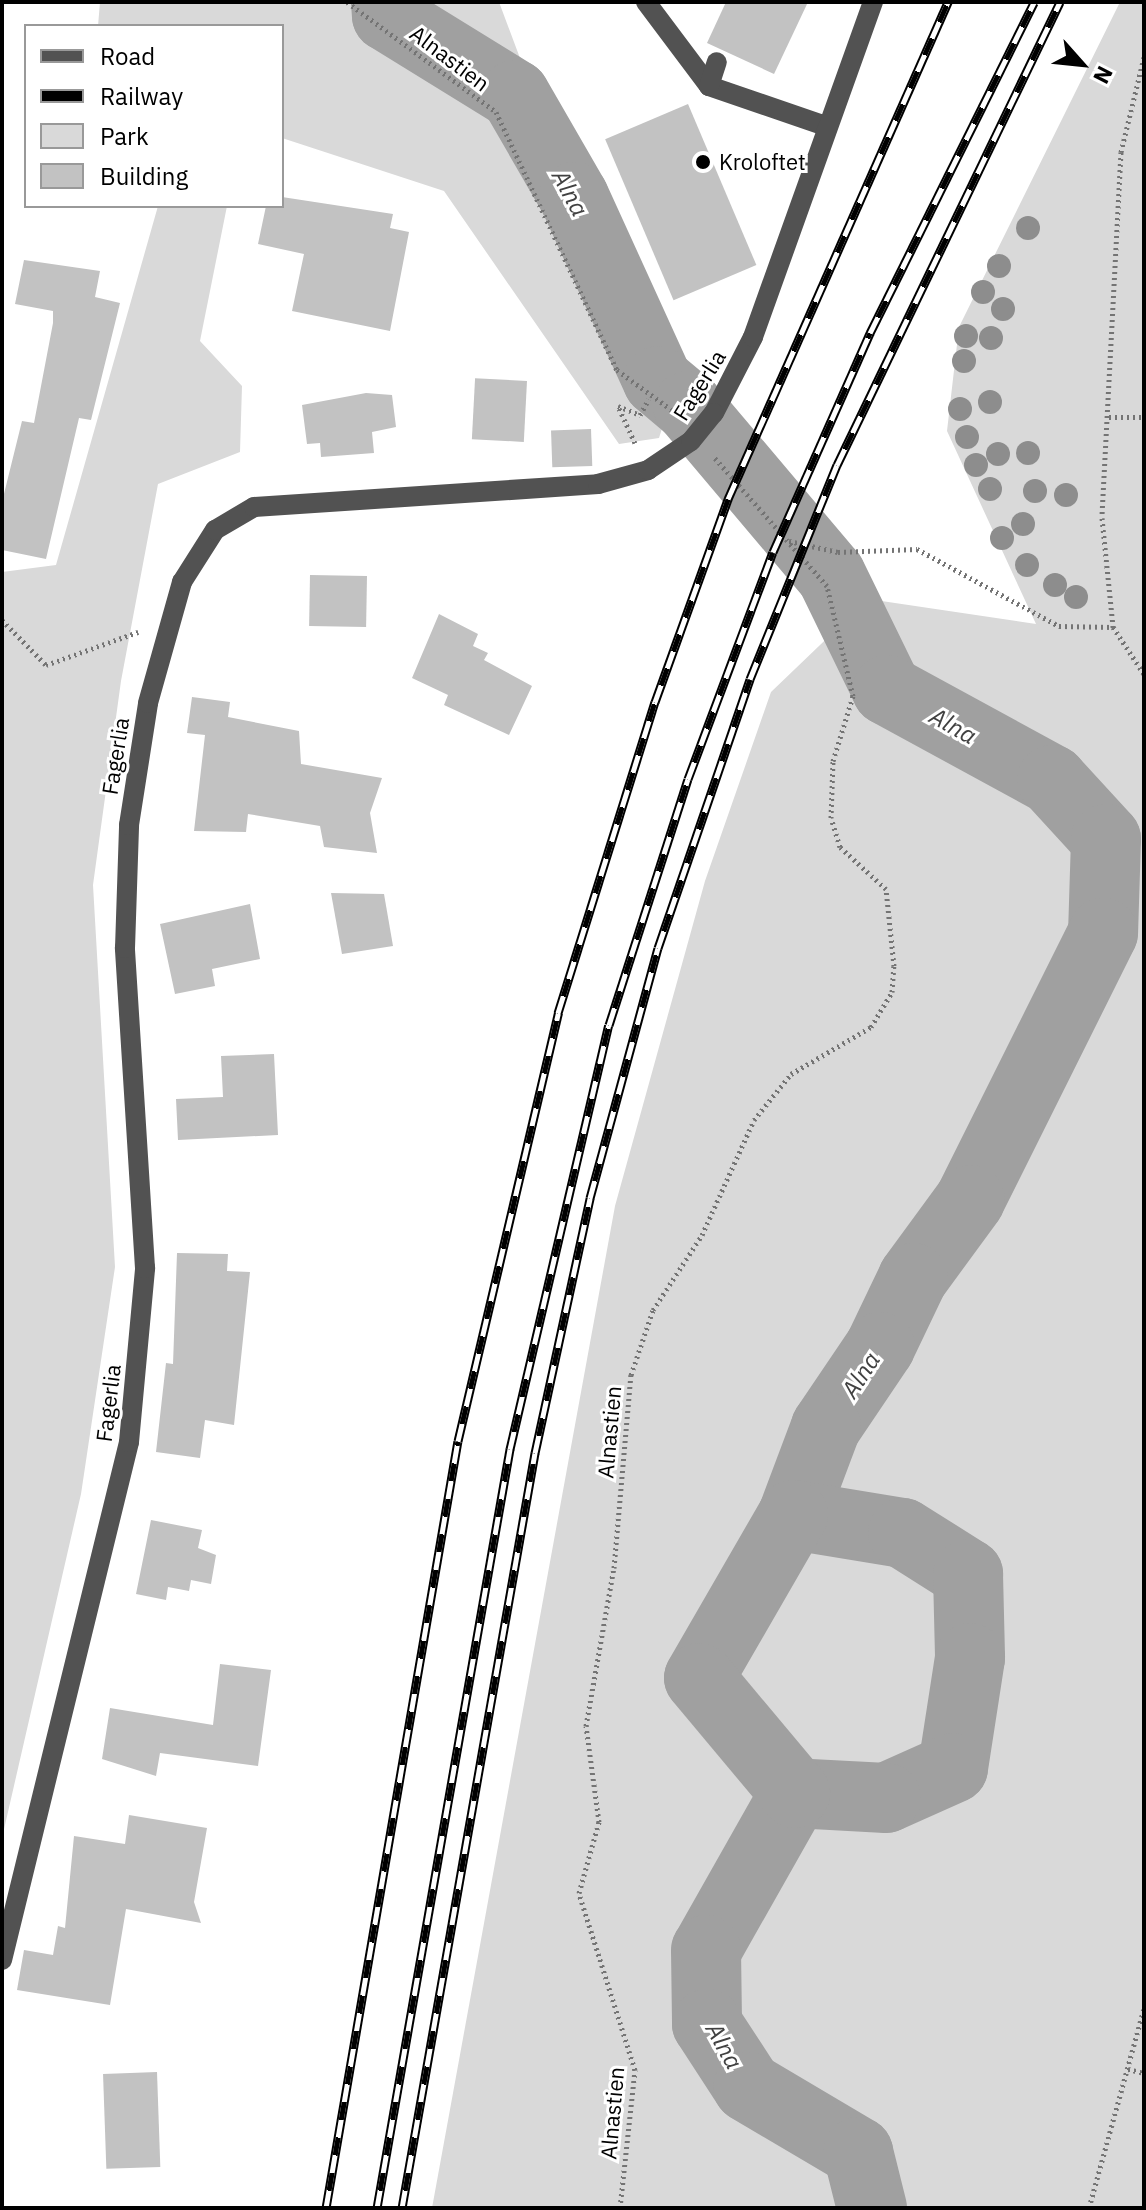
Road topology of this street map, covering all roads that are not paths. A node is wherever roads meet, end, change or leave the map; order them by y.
1 (646, 2) edge
2 (873, 2) edge
3 (717, 62) dead end
4 (709, 86) junction
5 (826, 126) junction
6 (2, 1960) edge

1 - 4 lane
2 - 5 lane, Fagerlia
3 - 4 lane
4 - 5 lane
5 - 6 lane, Fagerlia, bridge

